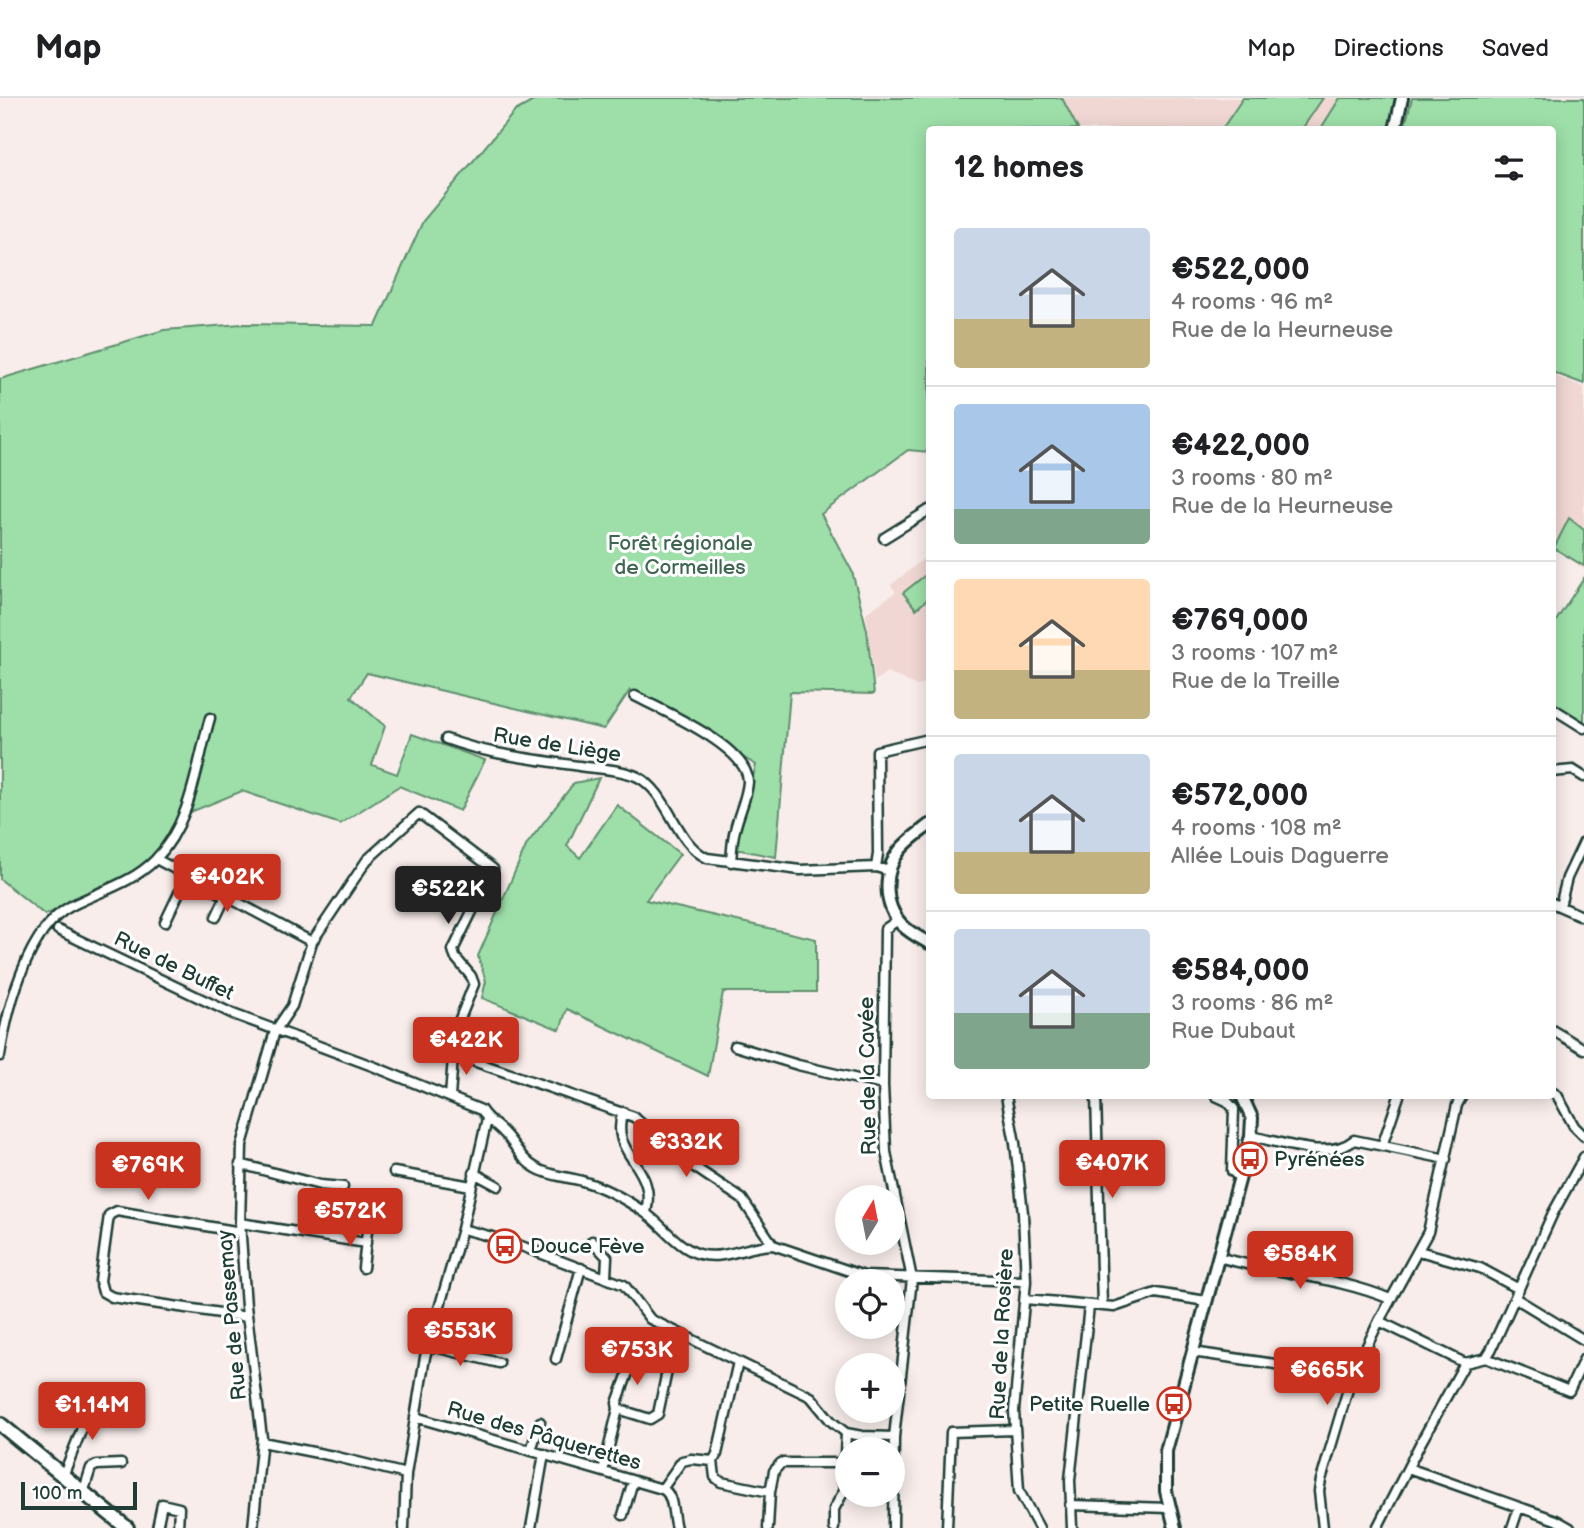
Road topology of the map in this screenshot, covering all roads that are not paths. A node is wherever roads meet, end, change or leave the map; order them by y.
1 (1402, 98) edge
2 (1396, 126) edge
3 (926, 512) edge
4 (884, 538) dead end
5 (635, 696) dead end
6 (1556, 710) edge
7 (210, 718) dead end
8 (1584, 728) edge
9 (446, 739) dead end
10 (926, 739) edge
11 (1556, 772) edge
12 (1584, 778) edge
13 (926, 828) edge
14 (1584, 842) edge
15 (156, 859) junction
16 (732, 862) junction
17 (876, 867) junction
18 (888, 871) junction
19 (187, 876) junction
20 (226, 896) junction
21 (1556, 904) edge
22 (216, 917) dead end
23 (1584, 917) edge
24 (898, 920) junction
25 (164, 922) dead end
26 (58, 930) dead end
27 (926, 941) edge
28 (312, 942) junction
29 (275, 1031) junction
30 (1556, 1032) edge
31 (735, 1046) dead end
32 (1584, 1049) edge
33 (453, 1055) junction
34 (0, 1056) edge
35 (883, 1086) junction
36 (1556, 1094) edge
37 (450, 1097) junction
38 (1007, 1099) edge
39 (1096, 1099) edge
40 (1223, 1099) edge
41 (1243, 1099) edge
42 (1398, 1099) edge
43 (1460, 1099) edge
44 (623, 1112) junction
45 (487, 1119) junction
46 (1251, 1136) junction
47 (1584, 1136) edge
48 (1382, 1146) junction
49 (1584, 1157) edge
50 (1446, 1159) junction
51 (240, 1164) junction
52 (394, 1171) dead end
53 (474, 1173) junction
54 (1240, 1178) junction
55 (498, 1185) dead end
56 (471, 1186) junction
57 (342, 1187) dead end
58 (646, 1213) junction
59 (241, 1228) junction
60 (462, 1229) junction
61 (367, 1231) dead end
62 (592, 1241) dead end
63 (366, 1243) junction
64 (773, 1245) junction
65 (1419, 1251) junction
66 (1218, 1257) junction
67 (363, 1268) dead end
68 (581, 1268) junction
69 (606, 1277) junction
70 (912, 1279) junction
71 (1026, 1281) junction
72 (1517, 1293) junction
73 (1025, 1298) junction
74 (1390, 1299) junction
75 (1206, 1301) junction
76 (1102, 1305) junction
77 (1089, 1306) junction
78 (247, 1317) junction
79 (1379, 1321) junction
80 (1584, 1340) edge
81 (427, 1345) junction
82 (1192, 1352) junction
83 (1486, 1358) junction
84 (556, 1359) dead end
85 (1584, 1359) edge
86 (738, 1362) junction
87 (499, 1363) dead end
88 (1465, 1363) junction
89 (1351, 1379) junction
90 (89, 1397) dead end
91 (618, 1409) junction
92 (415, 1417) junction
93 (540, 1422) dead end
94 (0, 1424) edge
95 (1015, 1430) junction
96 (846, 1433) junction
97 (846, 1437) edge
98 (894, 1437) joint
99 (262, 1442) junction
100 (531, 1450) junction
101 (544, 1454) junction
102 (713, 1461) junction
103 (835, 1463) edge
104 (121, 1464) dead end
105 (1408, 1468) junction
106 (603, 1471) junction
107 (407, 1474) junction
108 (62, 1476) junction
109 (633, 1481) junction
110 (663, 1489) junction
111 (770, 1492) junction
112 (83, 1493) junction
113 (1070, 1505) junction
114 (835, 1507) edge
115 (892, 1507) edge
116 (1520, 1507) junction
117 (1169, 1508) junction
118 (623, 1515) dead end
119 (127, 1528) edge
120 (157, 1528) edge
121 (178, 1528) edge
122 (253, 1528) edge
123 (405, 1528) edge
124 (531, 1528) edge
125 (676, 1528) edge
126 (768, 1528) edge
127 (834, 1528) edge
128 (892, 1528) edge
129 (947, 1528) edge
130 (1040, 1528) edge
131 (1072, 1528) edge
132 (1175, 1528) edge
133 (1324, 1528) edge
134 (1377, 1528) edge
135 (1512, 1528) edge
136 (1570, 1528) edge

1 - 2 street
3 - 4 street
5 - 16 street
6 - 8 street
7 - 15 street
9 - 16 street, Rue de Liège
10 - 17 street
11 - 12 street
13 - 18 street
14 - 21 street
15 - 19 street
15 - 34 street
16 - 17 street, Rue de Liège
17 - 18 street
18 - 24 street
19 - 20 street
19 - 25 street
20 - 22 street
20 - 28 street
21 - 23 street
24 - 27 street
24 - 35 street, Rue de la Cavée
26 - 29 street, Rue de Buffet
28 - 29 street, Rue de Passemay
28 - 33 street, Rue de Passemay
29 - 37 street, Rue de Buffet
29 - 51 street, Rue de Passemay
30 - 32 street
31 - 35 street
33 - 37 street
33 - 44 street
35 - 70 street, Rue de la Cavée
36 - 47 street
37 - 45 street, Rue de Buffet
38 - 71 street, Rue de la Rosière
39 - 76 street
40 - 54 street
41 - 46 street
42 - 48 street
43 - 50 street
44 - 58 street
44 - 64 street
45 - 53 street
45 - 58 street, Rue de Buffet
46 - 48 street
46 - 54 street
48 - 50 street
49 - 72 street
50 - 65 street
51 - 57 street
51 - 59 street, Rue de Passemay
52 - 56 street
53 - 55 street
53 - 56 street
54 - 66 street
56 - 60 street
58 - 64 street, Rue de Buffet
59 - 63 street
59 - 78 street, Rue de Passemay
59 - 78 street
60 - 68 street
60 - 81 street
61 - 63 street
62 - 69 street
63 - 67 street
64 - 70 street
65 - 72 street
65 - 74 street
66 - 74 street
66 - 75 street
68 - 69 street
68 - 84 street
69 - 86 street
70 - 71 street
70 - 98 street, Rue de la Cavée
71 - 73 street, Rue de la Rosière
72 - 80 street
72 - 83 street
73 - 77 street
73 - 95 street, Rue de la Rosière
74 - 79 street
75 - 76 street
75 - 82 street
76 - 77 street
77 - 113 street
78 - 99 street, Rue de Passemay
79 - 88 street
79 - 89 street
81 - 87 street
81 - 92 street
82 - 89 street
82 - 117 street
83 - 85 street
83 - 88 street
86 - 96 street
86 - 102 street
88 - 105 street
89 - 133 street
90 - 108 street
91 - 91 street
91 - 106 street
92 - 100 street, Rue des Pâquerettes
92 - 107 street
93 - 100 street
94 - 108 main road
95 - 129 street
95 - 130 street, Rue de la Rosière
96 - 97 street
96 - 98 street
99 - 107 street
99 - 122 street, Rue de Passemay
100 - 101 street, Rue des Pâquerettes
101 - 106 street, Rue des Pâquerettes
101 - 124 street
102 - 110 street
102 - 111 street
103 - 111 street
104 - 112 street
105 - 116 street
105 - 134 street
106 - 109 street, Rue des Pâquerettes
107 - 123 street
108 - 112 main road
109 - 110 street, Rue des Pâquerettes
109 - 118 street
110 - 125 street
111 - 126 street
112 - 119 main road
113 - 117 street
113 - 131 street
114 - 127 street
115 - 128 street, Rue de la Cavée
116 - 135 street
116 - 136 street
117 - 132 street
120 - 121 street

